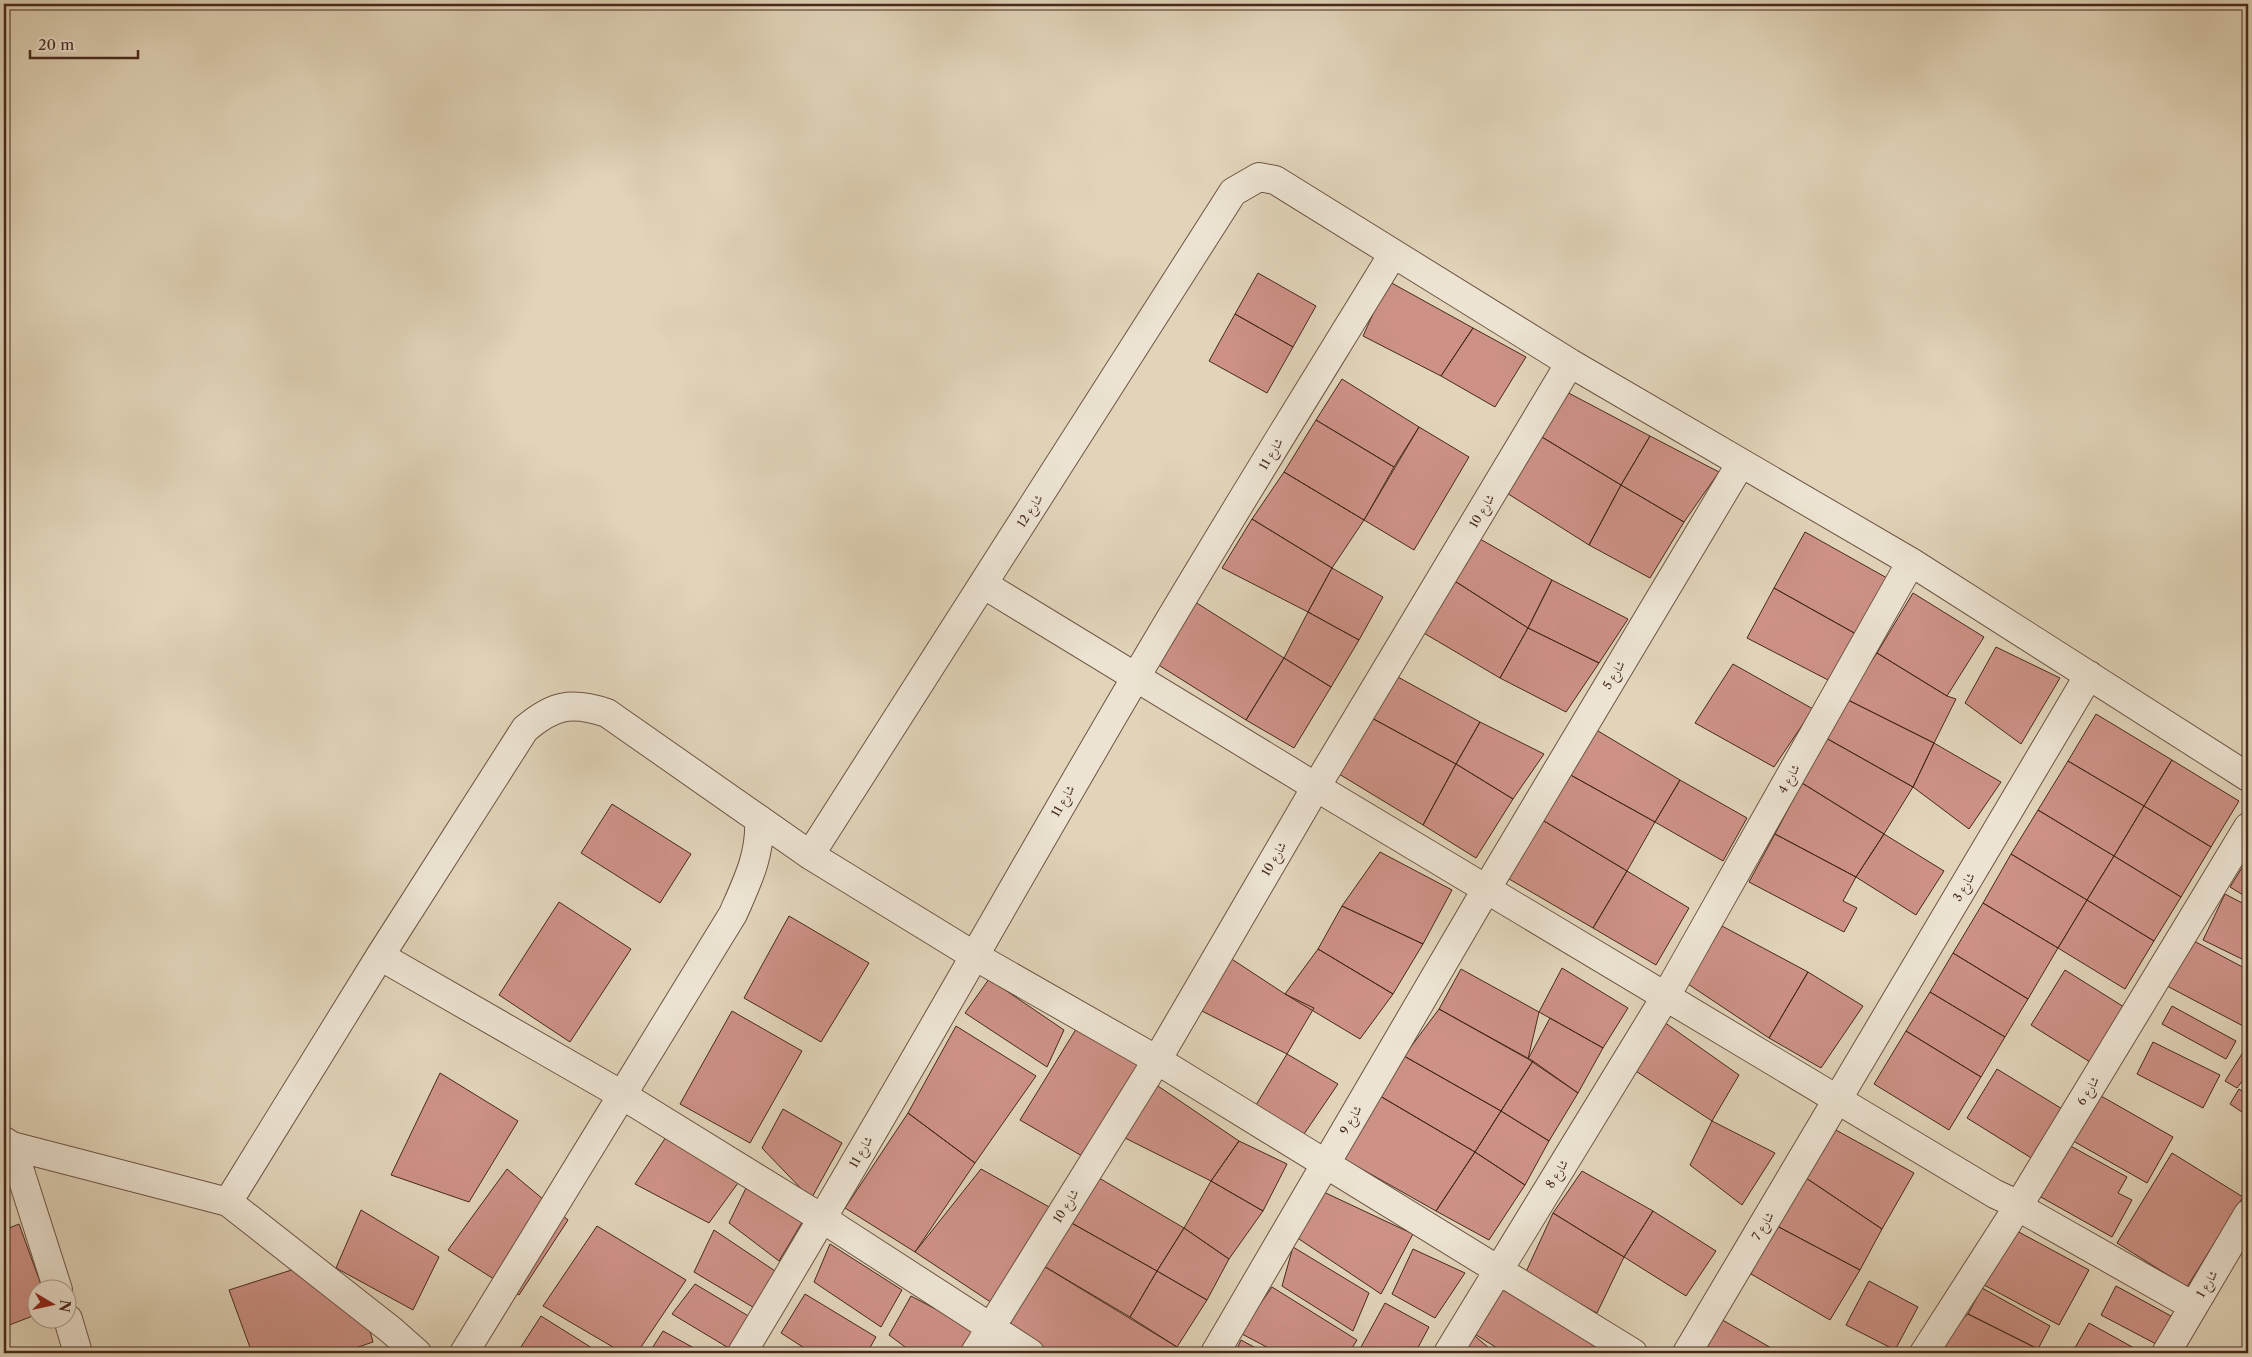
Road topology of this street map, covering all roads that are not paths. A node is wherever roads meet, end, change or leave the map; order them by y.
1 (1393, 254) junction
2 (1570, 363) junction
3 (1741, 463) junction
4 (1911, 562) junction
5 (983, 584) junction
6 (2089, 675) junction
7 (1135, 677) junction
8 (2248, 776) edge
9 (1316, 787) junction
10 (760, 819) junction
11 (2248, 826) edge
12 (810, 855) junction
13 (1487, 888) junction
14 (973, 955) junction
15 (380, 956) junction
16 (1666, 996) junction
17 (1157, 1060) junction
18 (622, 1094) junction
19 (1839, 1099) junction
20 (8, 1143) edge
21 (1326, 1164) junction
22 (228, 1202) junction
23 (2019, 1205) junction
24 (2248, 1214) edge
25 (823, 1219) junction
26 (1498, 1270) junction
27 (55, 1280) edge
28 (2193, 1306) junction
29 (990, 1328) junction
30 (71, 1330) edge
31 (78, 1353) edge
32 (417, 1353) edge
33 (464, 1353) edge
34 (742, 1353) edge
35 (975, 1353) edge
36 (1030, 1353) edge
37 (1215, 1353) edge
38 (1448, 1353) edge
39 (1634, 1353) edge
40 (1686, 1353) edge
41 (1924, 1353) edge
42 (2166, 1353) edge

1 - 2 street
1 - 5 street, شارع 12
1 - 7 street, شارع 11
2 - 3 street
2 - 9 street, شارع 10
3 - 4 street
3 - 13 street, شارع 5
4 - 6 street
4 - 16 street, شارع 4
5 - 7 street
5 - 12 street, شارع 12
6 - 8 street
6 - 19 street, شارع 3
7 - 9 street
7 - 14 street, شارع 11
9 - 13 street
9 - 17 street, شارع 10
10 - 12 street
10 - 15 street
10 - 18 street
11 - 23 street, شارع 6
12 - 14 street
13 - 16 street
13 - 21 street, شارع 9
14 - 17 street
14 - 25 street, شارع 11
15 - 18 street
15 - 22 street
16 - 19 street
16 - 26 street, شارع 8
17 - 21 street
17 - 29 street, شارع 10
18 - 25 street
18 - 33 street
19 - 23 street
19 - 40 street, شارع 7
20 - 22 street
20 - 27 street
21 - 26 street
21 - 37 street, شارع 9
22 - 32 street
23 - 28 street
23 - 41 street, شارع 6
24 - 28 street, شارع 1
25 - 29 street
25 - 34 street, شارع 11
26 - 38 street, شارع 8
26 - 39 street
28 - 42 street, شارع 1
29 - 35 street, شارع 10
29 - 36 street
30 - 31 street

